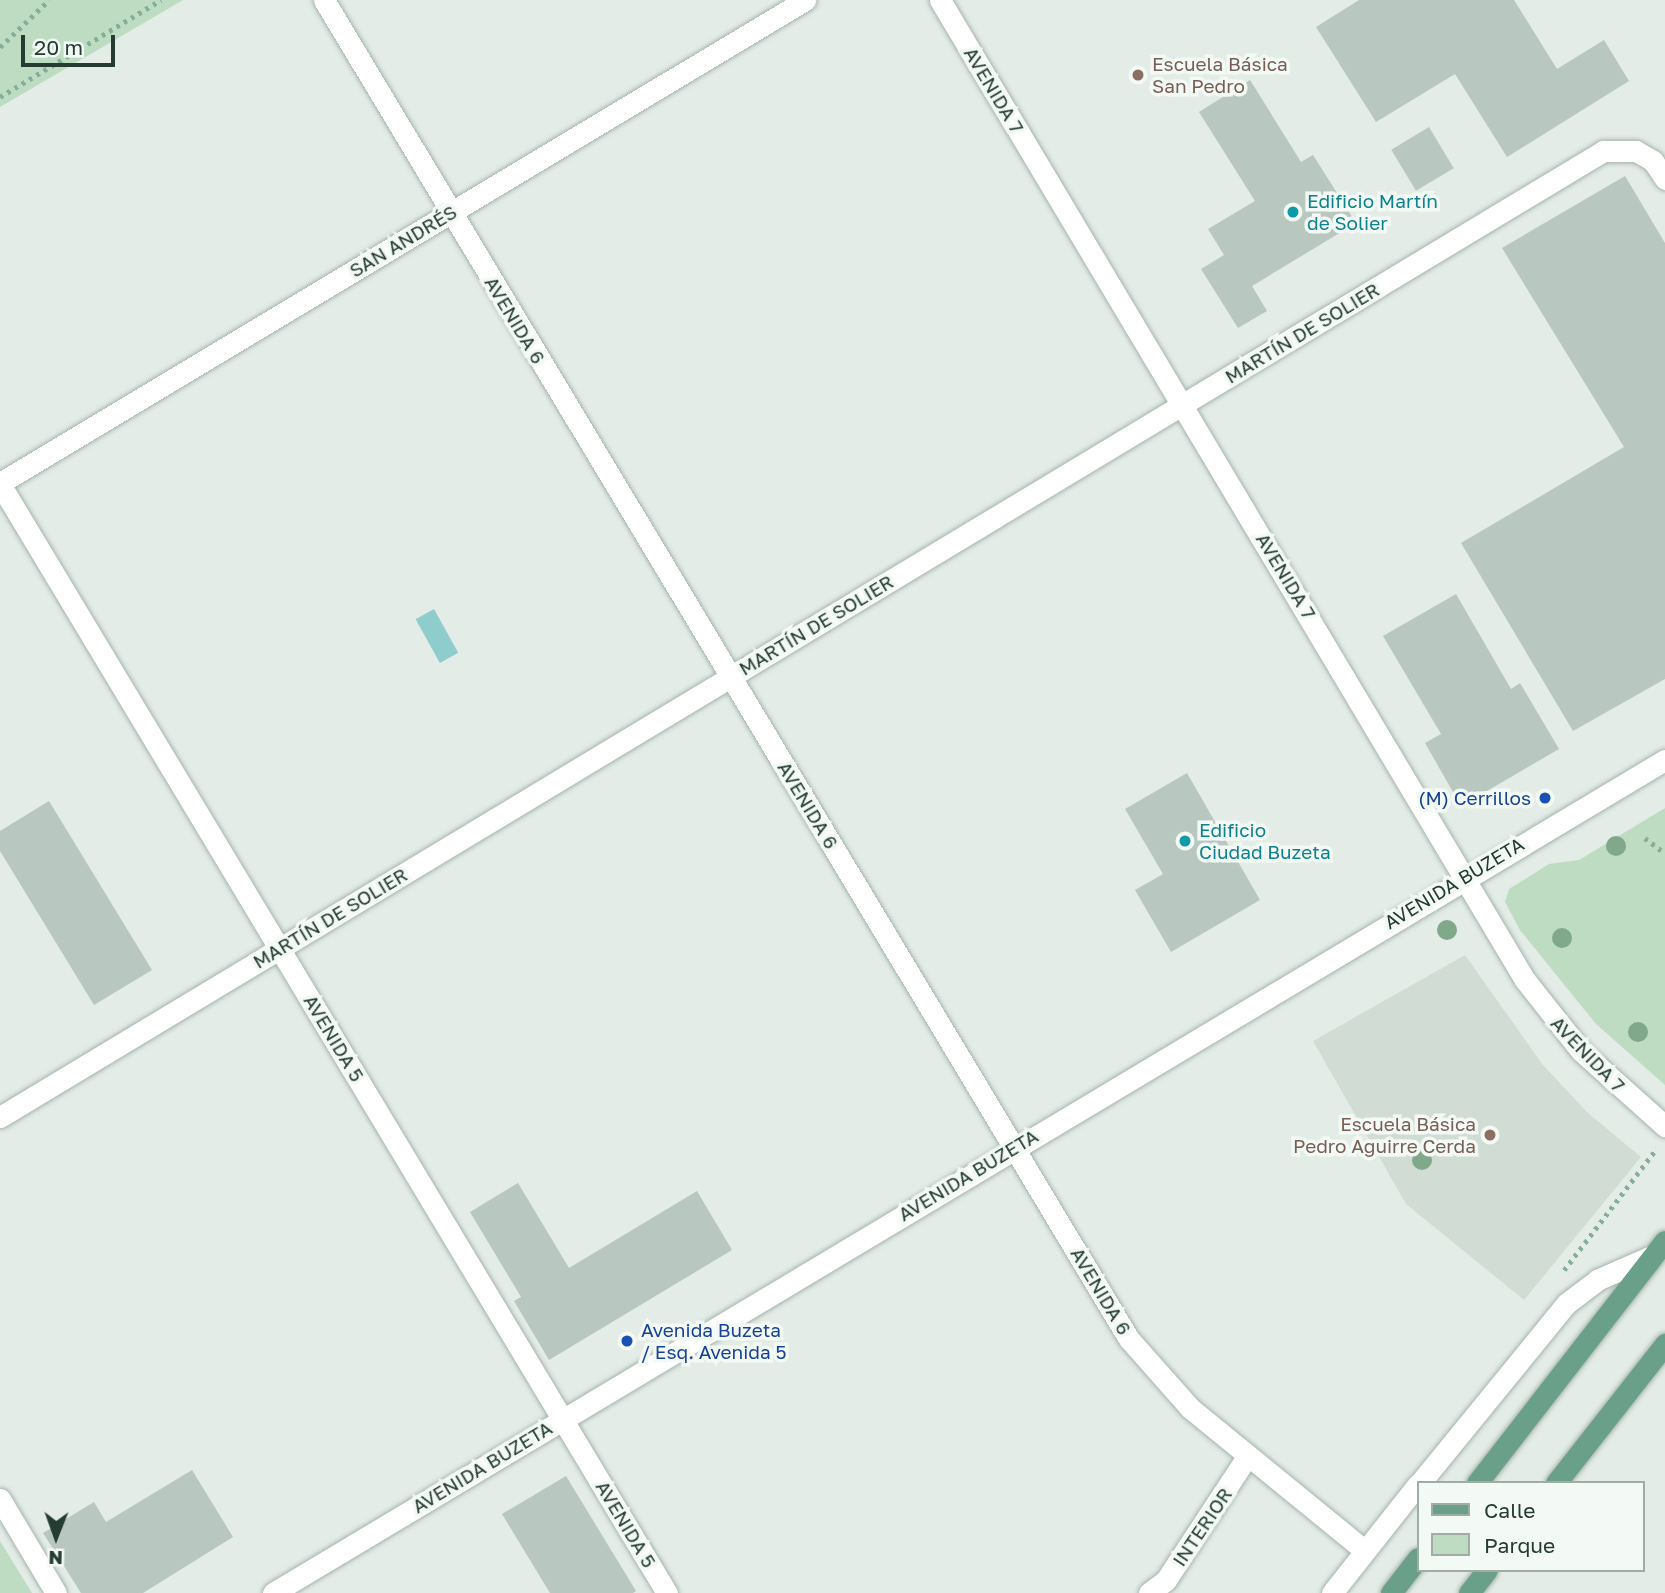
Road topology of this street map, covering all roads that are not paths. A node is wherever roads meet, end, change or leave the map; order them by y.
1 (324, 0) edge
2 (805, 0) edge
3 (940, 0) edge
4 (1665, 179) edge
5 (451, 212) junction
6 (1183, 404) junction
7 (0, 483) edge
8 (730, 677) junction
9 (1665, 760) edge
10 (1467, 877) junction
11 (279, 949) junction
12 (0, 1117) edge
13 (1665, 1126) edge
14 (1015, 1148) junction
15 (1660, 1248) edge
16 (1665, 1344) edge
17 (563, 1419) junction
18 (1248, 1455) junction
19 (1421, 1481) edge
20 (1479, 1481) edge
21 (1558, 1481) edge
22 (1416, 1488) edge
23 (0, 1499) edge
24 (1364, 1550) junction
25 (1416, 1562) edge
26 (1485, 1572) edge
27 (56, 1593) edge
28 (273, 1593) edge
29 (667, 1593) edge
30 (1149, 1593) edge
31 (1332, 1593) edge
32 (1391, 1593) edge
33 (1469, 1593) edge

1 - 5 street, AVENIDA 6
2 - 5 street, SAN ANDRÉS
3 - 6 street, AVENIDA 7
4 - 6 street, MARTÍN DE SOLIER
5 - 7 street, SAN ANDRÉS
5 - 8 street, AVENIDA 6
6 - 8 street, MARTÍN DE SOLIER
6 - 10 street, AVENIDA 7
7 - 11 street, AVENIDA 5
8 - 11 street, MARTÍN DE SOLIER
8 - 14 street, AVENIDA 6
9 - 10 street, AVENIDA BUZETA
10 - 13 street, AVENIDA 7
10 - 14 street, AVENIDA BUZETA
11 - 12 street, MARTÍN DE SOLIER
11 - 17 street, AVENIDA 5
14 - 17 street, AVENIDA BUZETA
14 - 18 street, AVENIDA 6
15 - 19 street
15 - 20 main road
16 - 21 main road
17 - 28 street, AVENIDA BUZETA
17 - 29 street, AVENIDA 5
18 - 24 street, AVENIDA 6
18 - 30 street, INTERIOR
22 - 24 street
23 - 27 street
24 - 31 street
25 - 32 main road
26 - 33 main road

